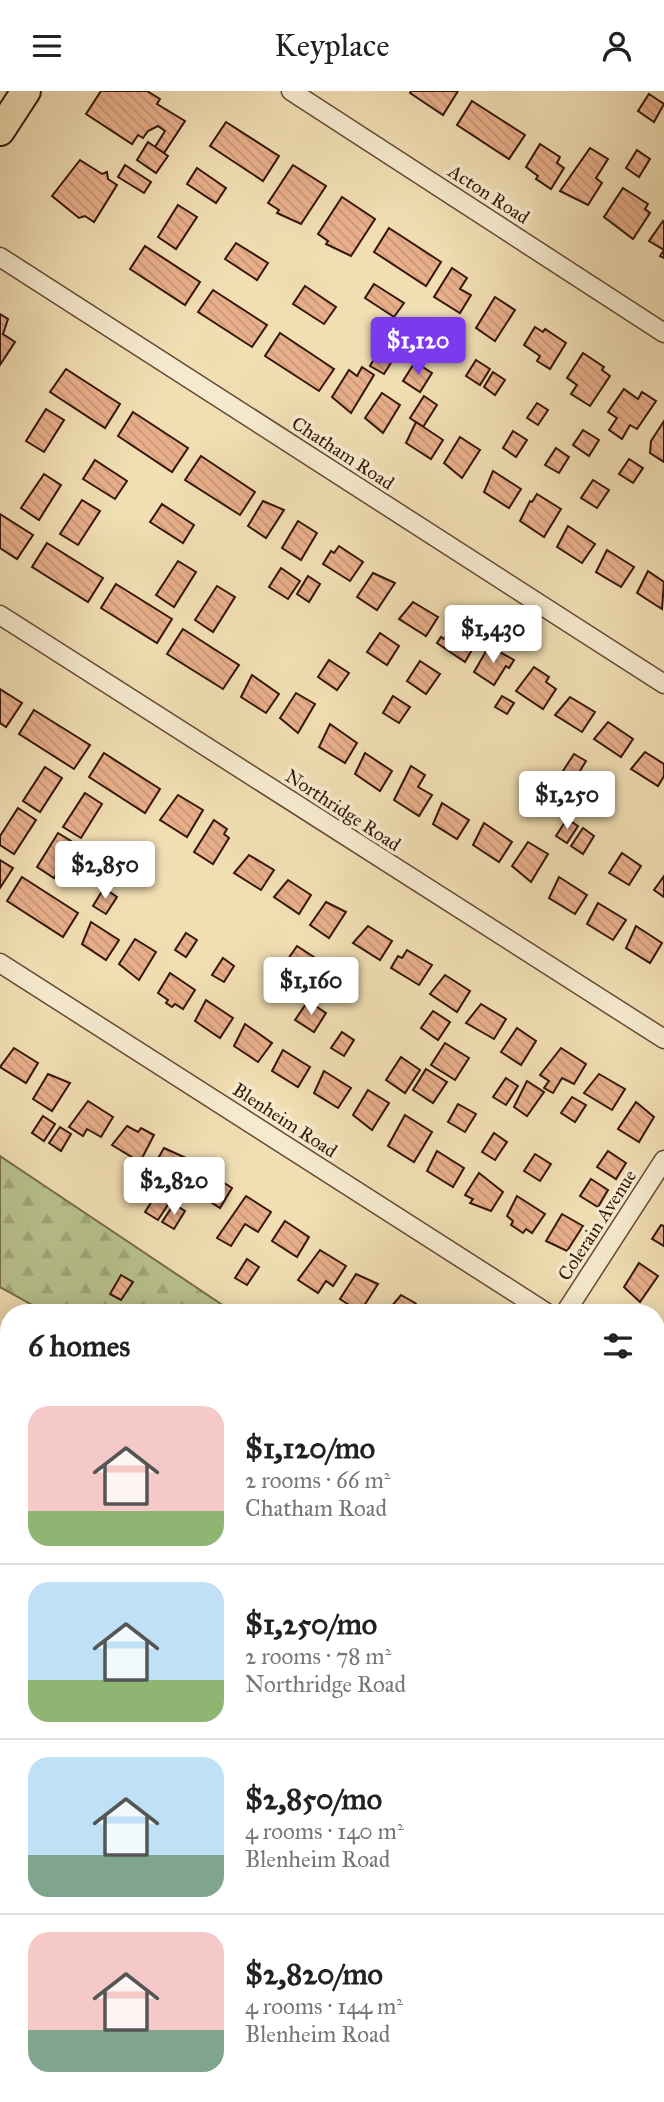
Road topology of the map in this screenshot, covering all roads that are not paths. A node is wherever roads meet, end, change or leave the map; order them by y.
1 (26, 91) edge
2 (292, 91) edge
3 (0, 131) edge
4 (0, 257) edge
5 (664, 333) edge
6 (0, 615) edge
7 (664, 684) edge
8 (0, 963) edge
9 (664, 1039) edge
10 (664, 1160) edge
11 (533, 1304) edge
12 (571, 1304) edge

1 - 3 main road
2 - 5 street, Acton Road
4 - 7 street, Chatham Road
6 - 9 street, Northridge Road
8 - 11 street, Blenheim Road
10 - 12 street, Colerain Avenue

